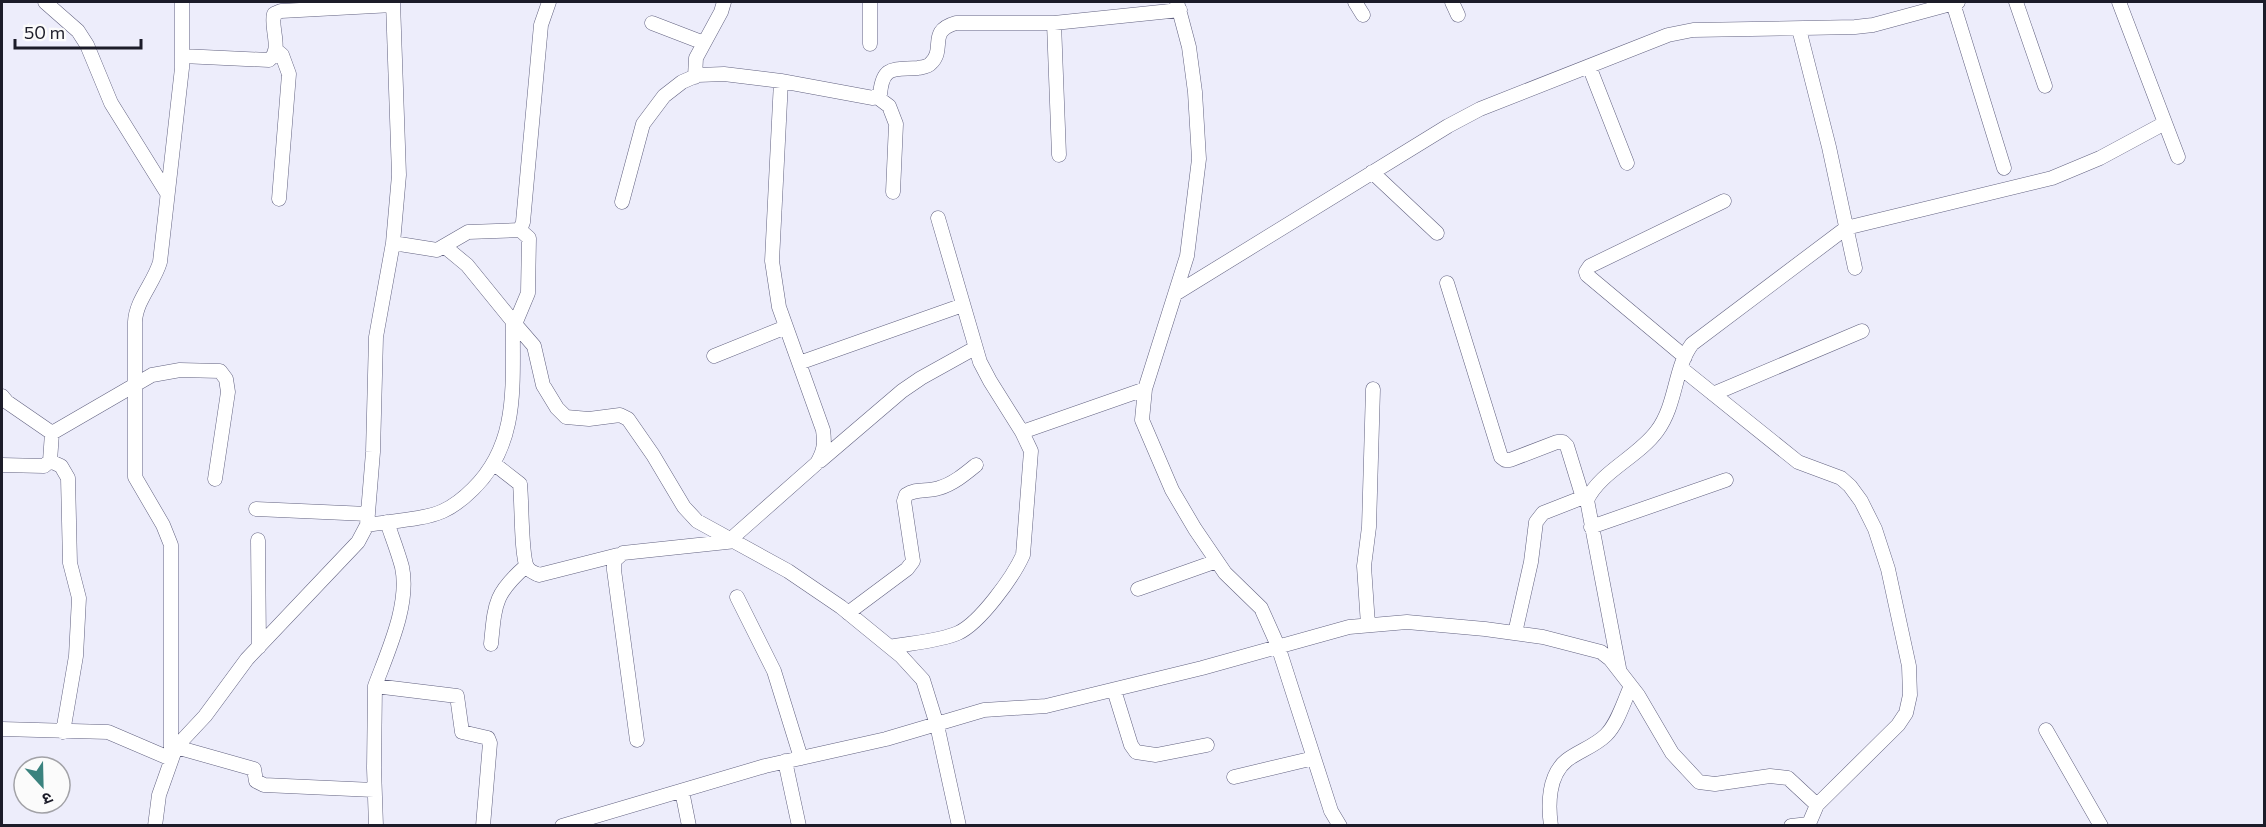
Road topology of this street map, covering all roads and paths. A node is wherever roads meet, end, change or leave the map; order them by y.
1 (45, 2) edge
2 (182, 2) edge
3 (549, 2) edge
4 (724, 2) edge
5 (870, 2) edge
6 (1355, 2) edge
7 (1452, 2) edge
8 (1956, 2) edge
9 (2016, 2) edge
10 (2119, 2) edge
11 (393, 4) edge
12 (1178, 6) edge
13 (1363, 15) dead end
14 (1458, 15) dead end
15 (652, 23) dead end
16 (1054, 23) junction
17 (1798, 29) junction
18 (704, 43) junction
19 (870, 44) dead end
20 (276, 50) junction
21 (182, 56) junction
22 (1589, 66) junction
23 (695, 77) junction
24 (781, 81) junction
25 (2045, 86) dead end
26 (877, 97) junction
27 (2165, 123) junction
28 (1059, 154) dead end
29 (2178, 157) dead end
30 (1627, 163) dead end
31 (2004, 168) dead end
32 (1372, 172) junction
33 (893, 192) dead end
34 (167, 194) junction
35 (279, 199) dead end
36 (1724, 201) dead end
37 (622, 202) dead end
38 (938, 218) dead end
39 (1846, 228) junction
40 (520, 230) junction
41 (1437, 233) dead end
42 (393, 243) junction
43 (444, 246) junction
44 (1855, 268) dead end
45 (1447, 283) dead end
46 (1175, 294) junction
47 (963, 305) junction
48 (514, 323) junction
49 (786, 327) junction
50 (1862, 331) dead end
51 (975, 348) junction
52 (714, 356) dead end
53 (1683, 362) junction
54 (799, 363) junction
55 (135, 384) junction
56 (1145, 389) junction
57 (1373, 389) dead end
58 (1713, 394) junction
59 (2, 396) edge
60 (1022, 432) junction
61 (52, 433) junction
62 (50, 461) junction
63 (493, 463) junction
64 (817, 463) junction
65 (2, 465) edge
66 (976, 465) dead end
67 (215, 479) dead end
68 (1726, 480) dead end
69 (1586, 496) junction
70 (256, 508) dead end
71 (367, 519) junction
72 (387, 522) junction
73 (1591, 527) junction
74 (258, 540) dead end
75 (734, 540) junction
76 (618, 555) junction
77 (1217, 561) junction
78 (526, 566) junction
79 (1138, 589) dead end
80 (737, 597) dead end
81 (849, 613) junction
82 (1368, 625) junction
83 (1515, 633) junction
84 (490, 644) dead end
85 (1278, 646) junction
86 (259, 647) junction
87 (890, 647) junction
88 (1619, 670) junction
89 (375, 686) junction
90 (1631, 686) junction
91 (1114, 690) junction
92 (937, 725) junction
93 (2, 729) edge
94 (2046, 730) dead end
95 (63, 732) junction
96 (637, 740) dead end
97 (1207, 745) dead end
98 (174, 753) junction
99 (801, 758) junction
100 (1314, 758) junction
101 (785, 761) junction
102 (1234, 777) dead end
103 (375, 790) junction
104 (682, 791) junction
105 (1817, 805) junction
106 (155, 825) edge
107 (375, 825) edge
108 (483, 825) edge
109 (562, 825) edge
110 (689, 825) edge
111 (799, 825) edge
112 (959, 825) edge
113 (1339, 825) edge
114 (1551, 825) edge
115 (1791, 825) edge
116 (1808, 825) edge
117 (2101, 825) edge

1 - 34 street
2 - 21 street
3 - 40 street
4 - 18 street
5 - 19 street
6 - 13 street
7 - 14 street
8 - 17 street
8 - 31 street
9 - 25 street
10 - 27 street
11 - 20 street
11 - 42 street
12 - 16 street
12 - 46 street
15 - 18 street
16 - 26 street
16 - 28 street
17 - 22 street
17 - 39 street
18 - 23 street
20 - 21 street
20 - 35 street
21 - 34 street
22 - 30 street
22 - 32 street
23 - 24 street
23 - 37 street
24 - 26 street
24 - 49 street
26 - 33 street
27 - 29 street
27 - 39 street
32 - 41 street
32 - 46 street
34 - 55 street
36 - 53 street
38 - 47 street
39 - 44 street
39 - 53 street
40 - 43 street
40 - 48 street
42 - 43 street
42 - 71 street
43 - 48 street
45 - 69 street
46 - 56 street
47 - 51 street
47 - 54 street
48 - 63 street
48 - 75 street
49 - 52 street
49 - 54 street
50 - 58 street
51 - 60 street
51 - 64 street
53 - 58 street
53 - 69 street
54 - 64 street
55 - 61 street
55 - 67 street
55 - 98 street
56 - 60 street
56 - 77 street
57 - 82 street
58 - 105 street
59 - 61 street
60 - 87 street
61 - 62 street
62 - 65 street
62 - 95 street
63 - 72 street
63 - 78 street
64 - 75 street
66 - 81 street
68 - 73 street
69 - 73 street
69 - 83 street
70 - 71 street
71 - 72 street
71 - 86 street
72 - 89 street
73 - 88 street
74 - 86 street
75 - 76 street
75 - 81 street
76 - 78 street
76 - 96 street
77 - 79 street
77 - 85 street
78 - 84 street
80 - 99 street
81 - 87 street
82 - 83 street
82 - 85 street
83 - 88 street
85 - 91 street
85 - 100 street
86 - 98 street
87 - 92 street
88 - 90 street
89 - 103 street
89 - 108 street
90 - 105 street
90 - 114 street
91 - 92 street
91 - 97 street
92 - 99 street
92 - 112 street
93 - 95 street
94 - 117 street
95 - 98 street
98 - 103 street
98 - 106 street
99 - 101 street
100 - 102 street
100 - 113 street
101 - 104 street
101 - 111 street
103 - 107 street
104 - 109 street
104 - 110 street
105 - 116 street
115 - 116 street

